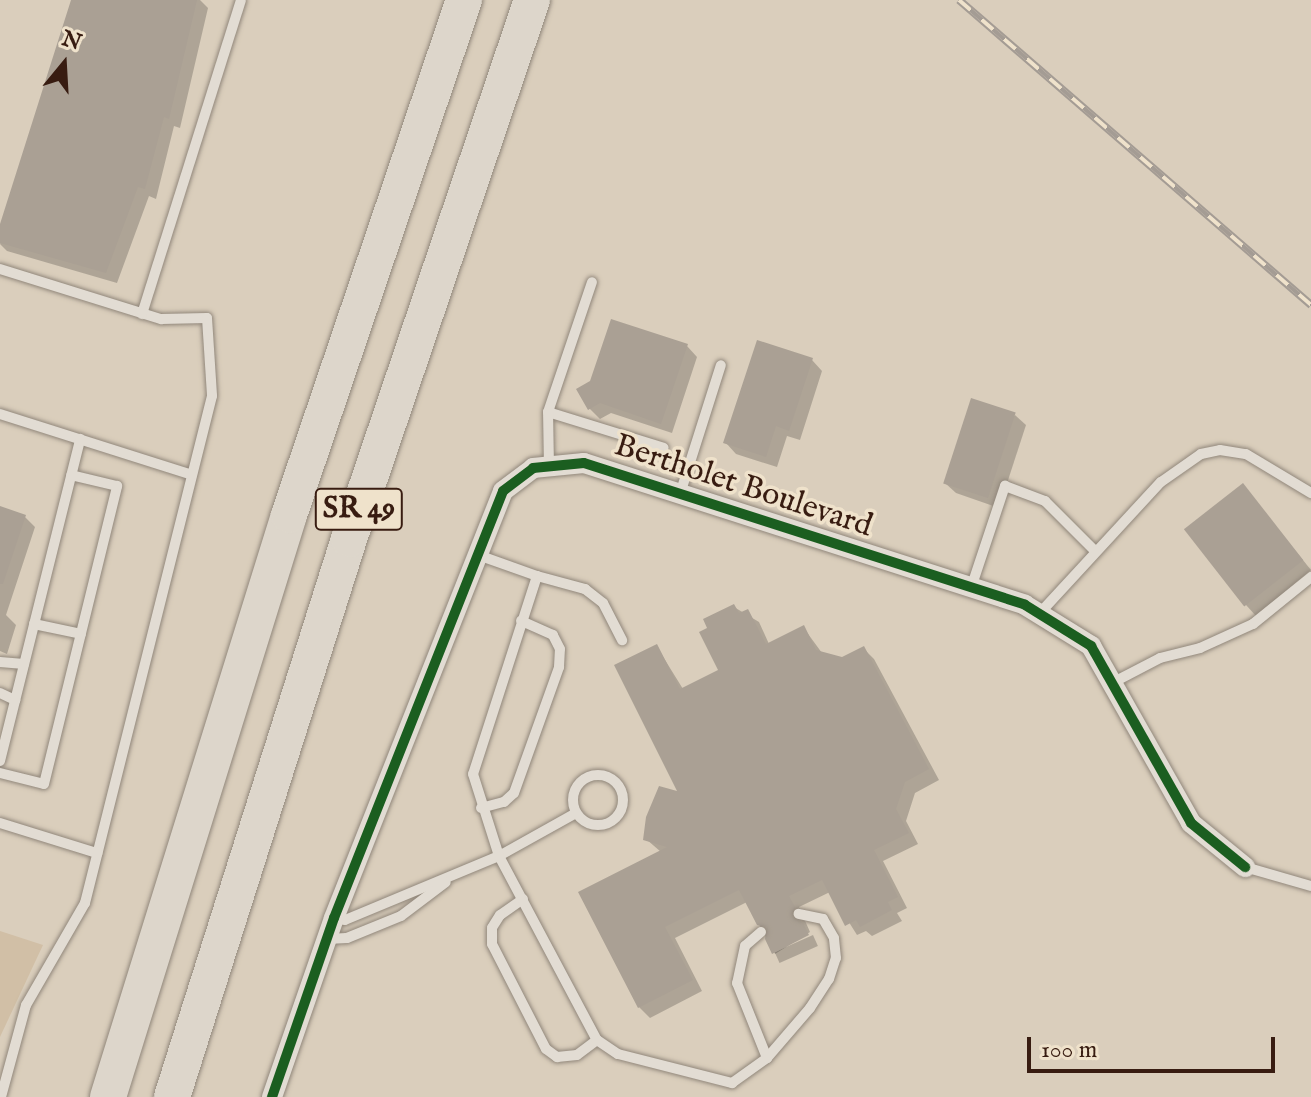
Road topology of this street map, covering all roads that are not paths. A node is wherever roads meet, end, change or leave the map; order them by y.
1 (241, 0) edge
2 (464, 0) edge
3 (532, 0) edge
4 (0, 269) edge
5 (592, 282) dead end
6 (142, 314) junction
7 (721, 365) dead end
8 (548, 412) junction
9 (0, 414) edge
10 (80, 439) junction
11 (664, 448) dead end
12 (549, 467) junction
13 (71, 475) junction
14 (192, 475) junction
15 (1311, 493) edge
16 (680, 494) junction
17 (1094, 550) junction
18 (478, 555) junction
19 (537, 576) junction
20 (1311, 577) edge
21 (971, 588) junction
22 (1039, 614) junction
23 (521, 621) junction
24 (34, 624) junction
25 (81, 634) junction
26 (622, 640) dead end
27 (0, 662) edge
28 (24, 664) junction
29 (1112, 683) junction
30 (0, 693) edge
31 (15, 700) junction
32 (0, 761) edge
33 (0, 773) edge
34 (481, 808) junction
35 (576, 813) junction
36 (0, 823) edge
37 (97, 853) junction
38 (499, 856) junction
39 (1245, 867) joint
40 (454, 876) junction
41 (1311, 886) edge
42 (523, 899) junction
43 (799, 914) dead end
44 (334, 918) junction
45 (761, 932) dead end
46 (327, 939) junction
47 (597, 1040) junction
48 (767, 1058) junction
49 (1, 1097) edge
50 (108, 1097) edge
51 (172, 1097) edge
52 (272, 1097) edge

1 - 6 lane
2 - 50 highway, SR 49
3 - 51 highway, SR 49
4 - 6 lane
5 - 8 lane
6 - 14 lane
7 - 16 lane
8 - 11 lane
8 - 12 lane
9 - 10 lane
10 - 13 lane
10 - 14 lane
12 - 16 street, Bertholet Boulevard
12 - 18 street, Bertholet Boulevard
13 - 24 lane
13 - 25 lane
14 - 37 lane
15 - 17 lane
16 - 21 street, Bertholet Boulevard
17 - 21 lane
17 - 22 lane
18 - 19 lane
18 - 44 street, Bertholet Boulevard
19 - 23 lane
19 - 26 lane
20 - 29 lane
21 - 22 street, Bertholet Boulevard
22 - 29 street, Bertholet Boulevard
23 - 34 lane
23 - 34 lane
24 - 25 lane
24 - 28 lane
25 - 33 lane
27 - 28 lane
28 - 31 lane
29 - 39 street, Bertholet Boulevard
30 - 31 lane
31 - 32 lane
34 - 38 lane
35 - 35 lane
35 - 38 lane
36 - 37 lane
37 - 49 lane
38 - 40 lane
38 - 42 lane
39 - 41 lane
40 - 44 lane
40 - 46 lane
42 - 47 lane
42 - 47 lane
43 - 48 lane
44 - 46 street, Bertholet Boulevard
45 - 48 lane
46 - 52 street, Bertholet Boulevard
47 - 48 lane

